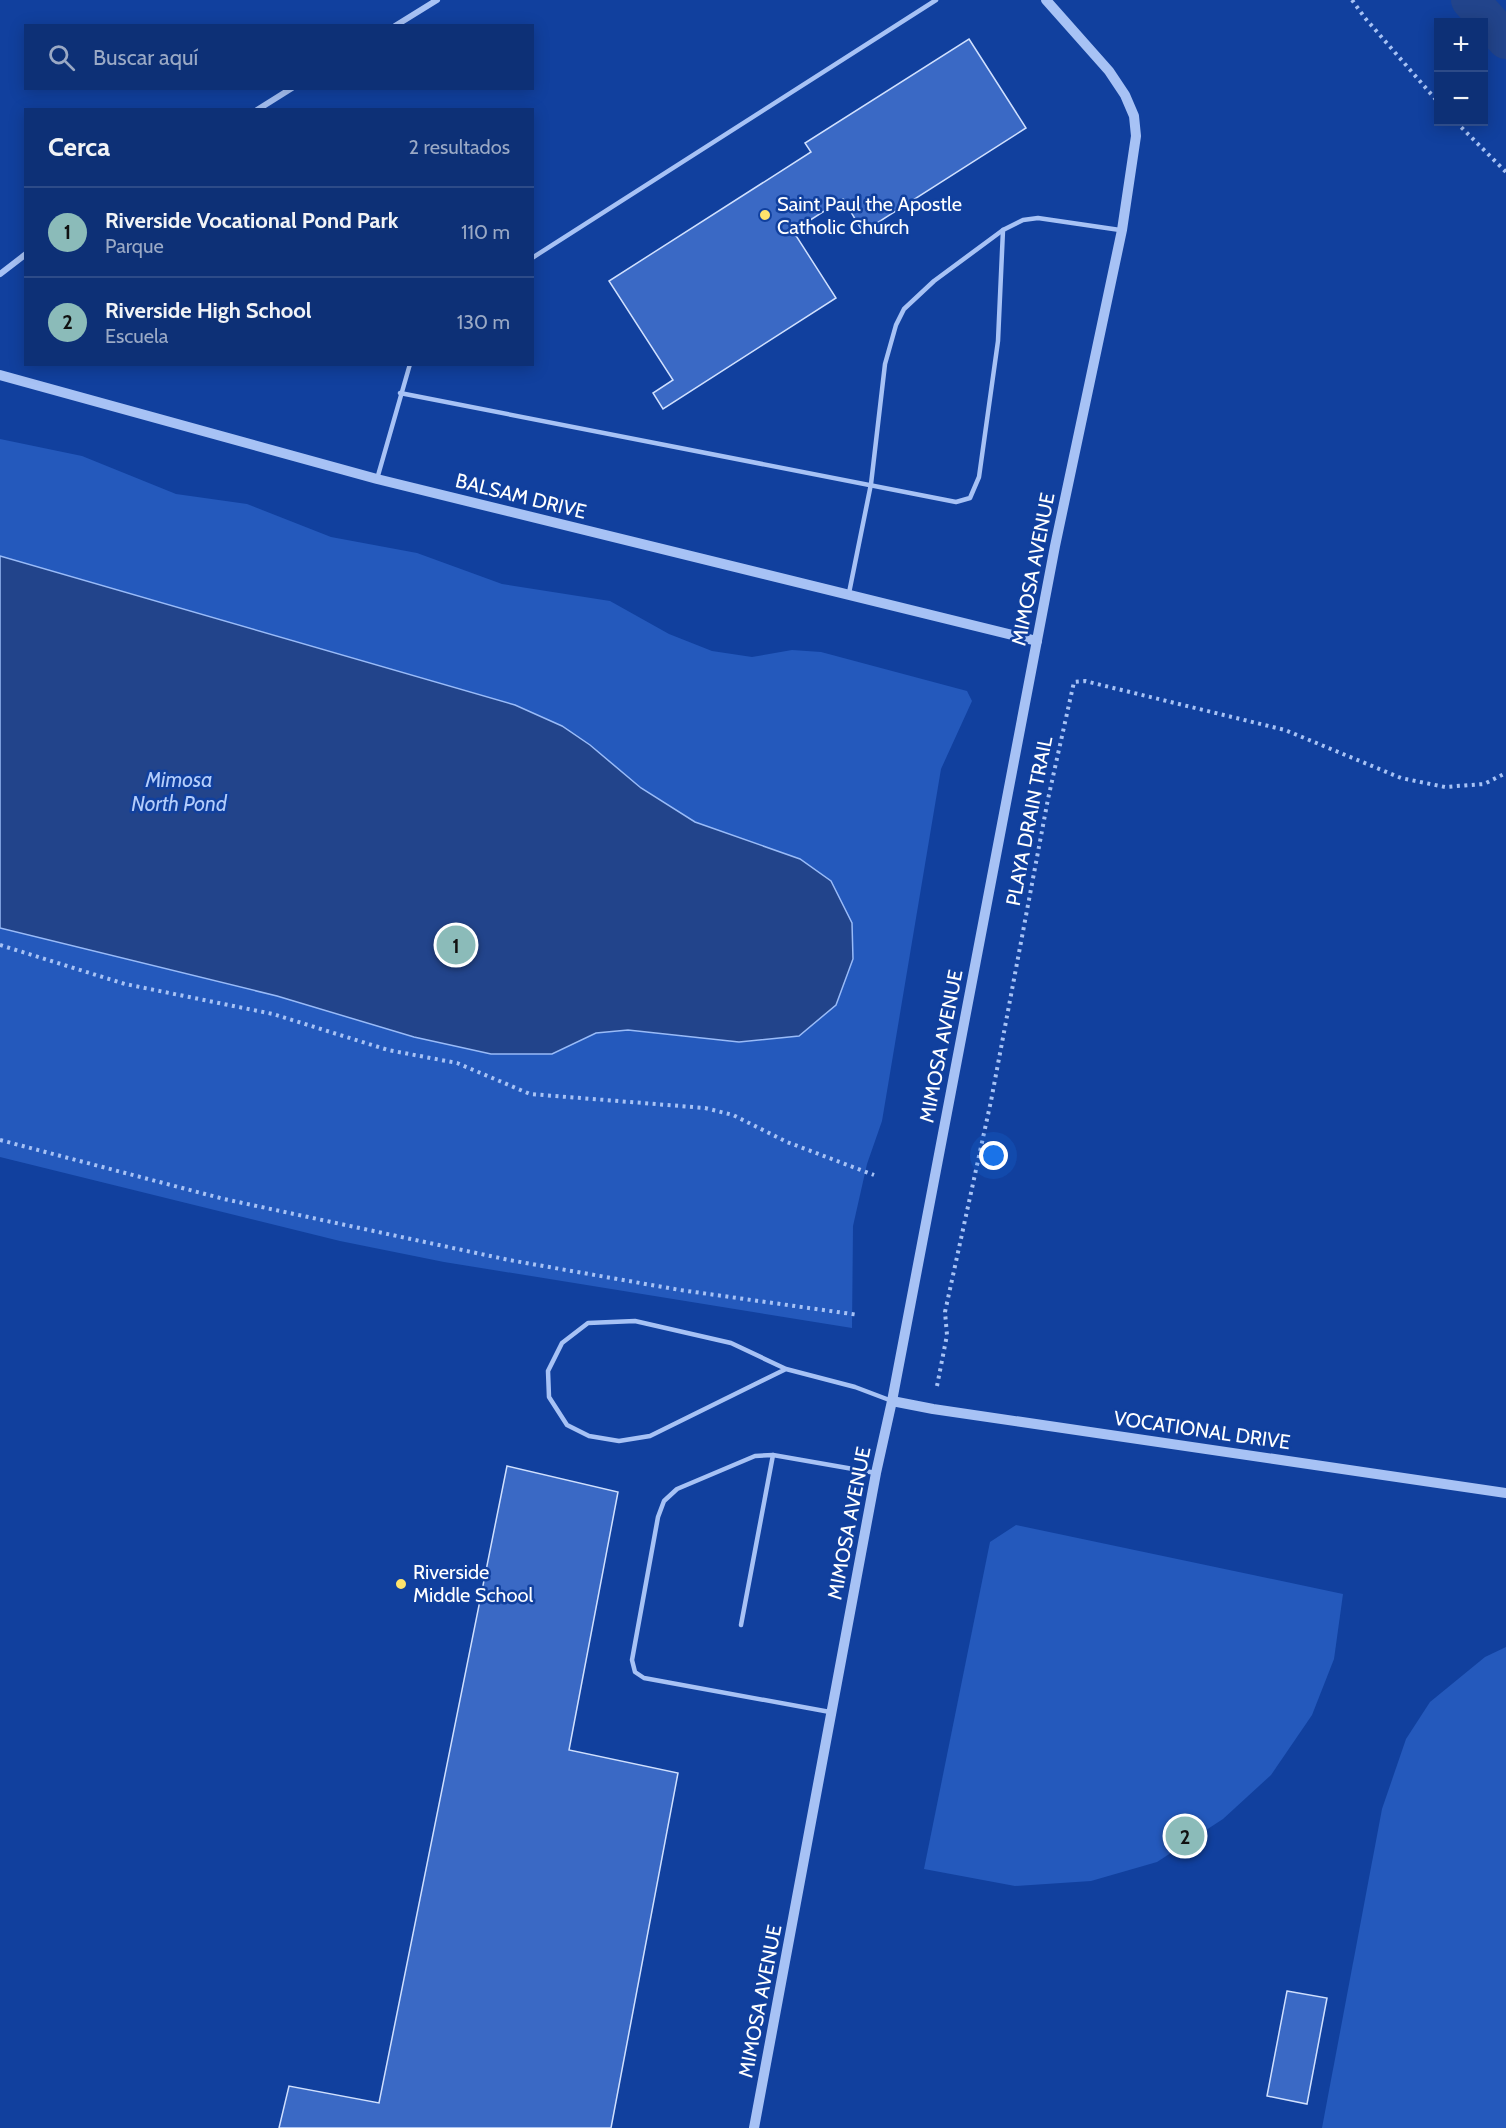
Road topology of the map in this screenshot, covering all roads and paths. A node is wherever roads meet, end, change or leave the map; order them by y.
1 (437, 0) edge
2 (936, 0) edge
3 (1046, 0) edge
4 (1352, 0) edge
5 (398, 24) edge
6 (289, 90) edge
7 (1434, 97) edge
8 (260, 108) edge
9 (1460, 126) edge
10 (1506, 172) edge
11 (1003, 230) junction
12 (1122, 230) junction
13 (24, 256) edge
14 (534, 257) edge
15 (0, 274) edge
16 (409, 366) edge
17 (0, 375) edge
18 (400, 393) junction
19 (377, 479) junction
20 (871, 484) junction
21 (849, 595) junction
22 (1037, 640) junction
23 (1506, 773) edge
24 (0, 945) edge
25 (0, 1140) edge
26 (874, 1175) dead end
27 (860, 1315) dead end
28 (786, 1369) junction
29 (892, 1401) junction
30 (933, 1409) junction
31 (774, 1455) junction
32 (876, 1473) junction
33 (1506, 1493) edge
34 (741, 1624) dead end
35 (833, 1712) junction
36 (754, 2128) edge

1 - 5 street
2 - 14 lane
3 - 12 street, MIMOSA AVENUE
4 - 7 path
6 - 8 street
9 - 10 path
11 - 12 lane
11 - 20 lane
11 - 20 lane
12 - 22 street, MIMOSA AVENUE
13 - 15 street
16 - 18 lane
17 - 19 street, BALSAM DRIVE
18 - 19 lane
18 - 20 lane
19 - 21 street, BALSAM DRIVE
20 - 21 lane
21 - 22 street, BALSAM DRIVE
22 - 29 street, MIMOSA AVENUE
23 - 30 path, PLAYA DRAIN TRAIL
24 - 26 path
25 - 27 path
28 - 28 lane
28 - 29 lane
29 - 30 street, VOCATIONAL DRIVE
29 - 32 street, MIMOSA AVENUE
30 - 33 street, VOCATIONAL DRIVE
31 - 32 lane
31 - 34 lane
31 - 35 lane
32 - 35 street, MIMOSA AVENUE
35 - 36 street, MIMOSA AVENUE

